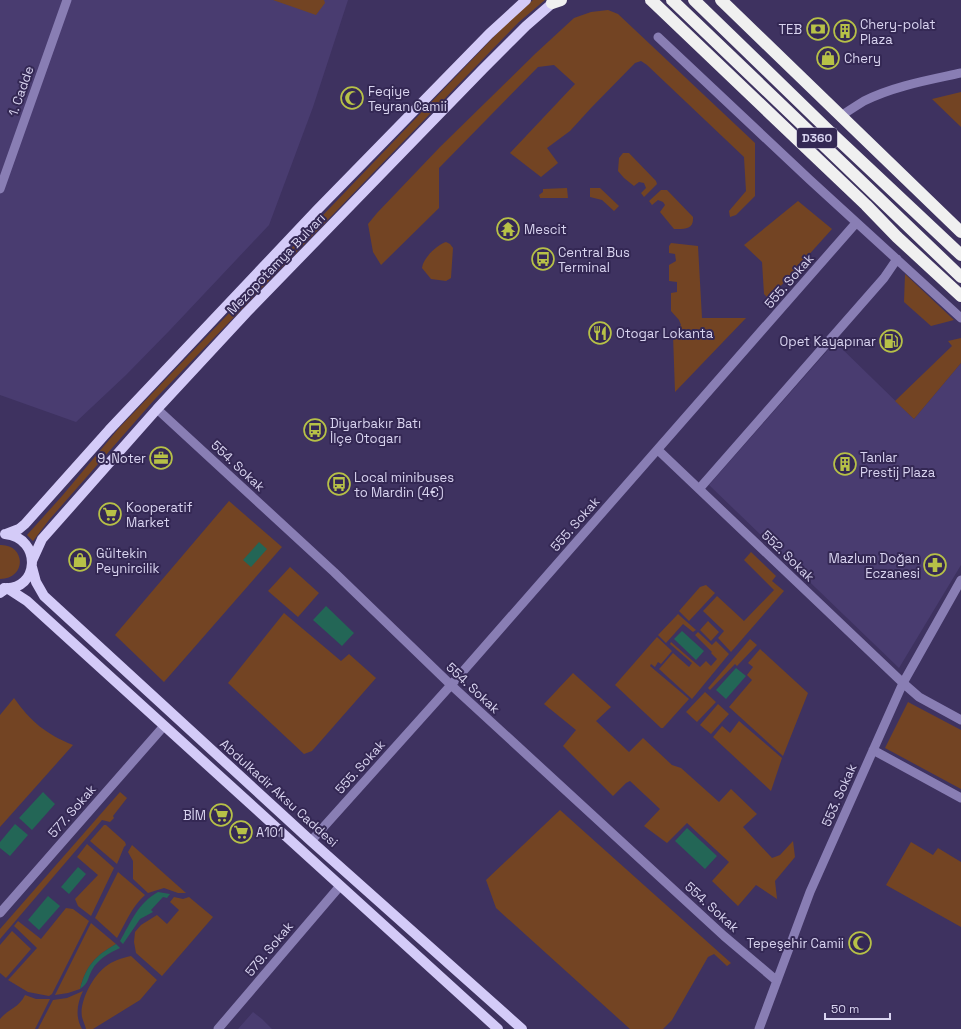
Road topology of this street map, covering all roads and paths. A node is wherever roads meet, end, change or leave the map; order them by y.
1 (67, 0) edge
2 (526, 0) edge
3 (651, 0) edge
4 (672, 0) edge
5 (694, 0) edge
6 (721, 0) edge
7 (557, 1) edge
8 (658, 37) dead end
9 (961, 72) edge
10 (841, 116) junction
11 (0, 189) edge
12 (856, 223) junction
13 (961, 232) edge
14 (961, 255) edge
15 (897, 259) junction
16 (961, 277) edge
17 (961, 296) edge
18 (961, 318) edge
19 (157, 409) junction
20 (658, 450) junction
21 (699, 489) junction
22 (3, 535) edge
23 (32, 564) junction
24 (961, 580) edge
25 (2, 590) edge
26 (902, 683) junction
27 (451, 685) junction
28 (961, 720) edge
29 (164, 726) junction
30 (873, 750) junction
31 (961, 798) edge
32 (311, 841) junction
33 (340, 886) junction
34 (0, 913) edge
35 (777, 981) junction
36 (218, 1029) edge
37 (498, 1029) edge
38 (522, 1029) edge
39 (759, 1029) edge

1 - 11 street, 1. Cadde
2 - 22 main road, Mezopotamya Bulvarı
3 - 17 highway
4 - 16 highway, D360
5 - 14 highway, D360
6 - 10 highway
7 - 19 main road, Mezopotamya Bulvarı
8 - 12 street
9 - 10 street
10 - 13 highway
12 - 15 street
12 - 20 street, 555. Sokak
15 - 18 street
15 - 21 street
19 - 23 main road, Mezopotamya Bulvarı
19 - 27 street, 554. Sokak
20 - 21 street, 552. Sokak
20 - 27 street, 555. Sokak
21 - 26 street, 552. Sokak
22 - 23 main road, Abdulkadir Aksu Caddesi
23 - 25 main road, Mezopotamya Bulvarı
23 - 32 main road, Abdulkadir Aksu Caddesi
24 - 26 street, 553. Sokak
25 - 29 main road
26 - 28 street, 552. Sokak
26 - 30 street, 553. Sokak
27 - 32 street, 555. Sokak
27 - 35 street, 554. Sokak
29 - 33 main road
29 - 34 street, 577. Sokak
30 - 31 street
30 - 35 street, 553. Sokak
32 - 38 main road, Abdulkadir Aksu Caddesi
33 - 36 street, 579. Sokak
33 - 37 main road
35 - 39 street, 553. Sokak

